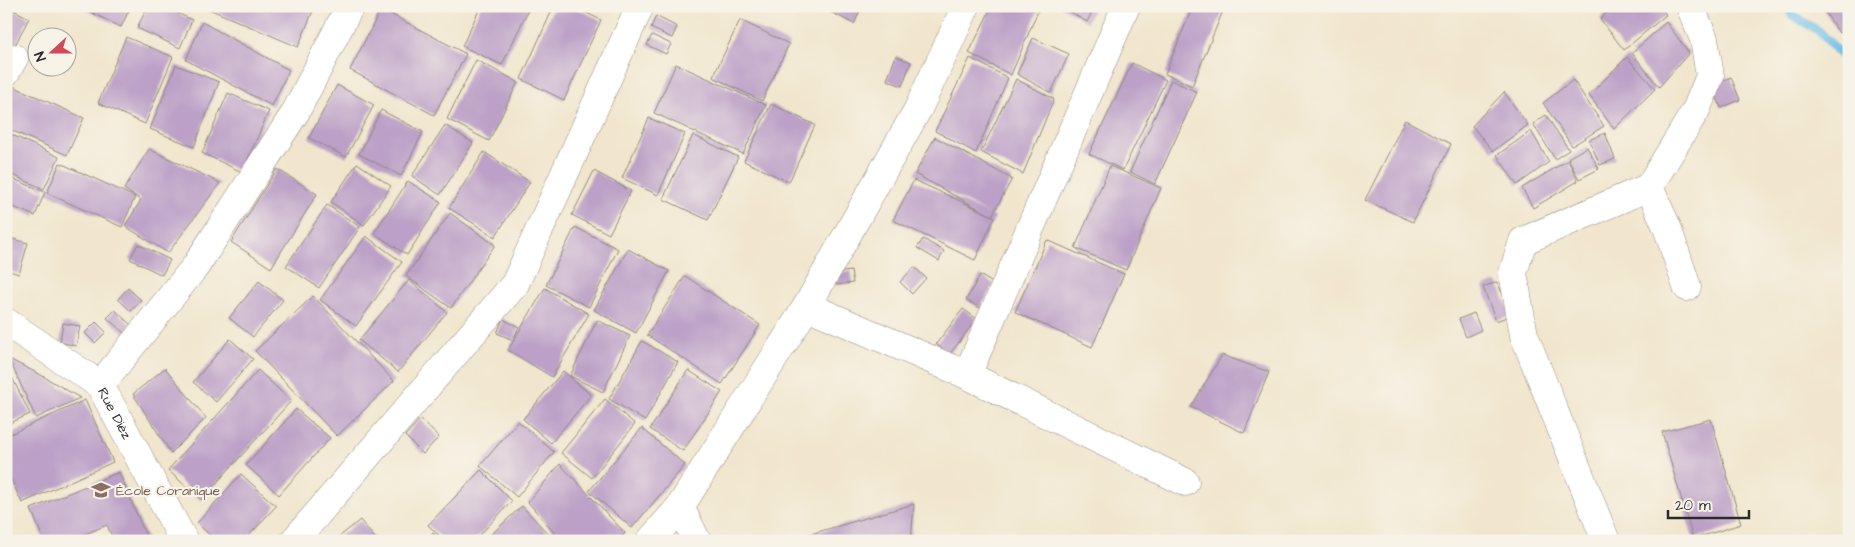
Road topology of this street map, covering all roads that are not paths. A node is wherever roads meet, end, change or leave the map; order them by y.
1 (350, 6) edge
2 (640, 6) edge
3 (966, 6) edge
4 (1126, 6) edge
5 (1690, 6) edge
6 (1649, 187) junction
7 (1687, 287) dead end
8 (806, 306) junction
9 (6, 322) edge
10 (967, 375) junction
11 (100, 385) junction
12 (1185, 482) dead end
13 (680, 507) junction
14 (184, 541) edge
15 (294, 541) edge
16 (650, 541) edge
17 (697, 541) edge
18 (1606, 541) edge

1 - 11 street
2 - 15 street
3 - 8 street
4 - 10 street
5 - 6 street
6 - 7 street
6 - 18 street
8 - 10 street
8 - 13 street
9 - 11 street, Rue Dièz
10 - 12 street
11 - 14 street, Rue Dièz
13 - 16 street
13 - 17 street

